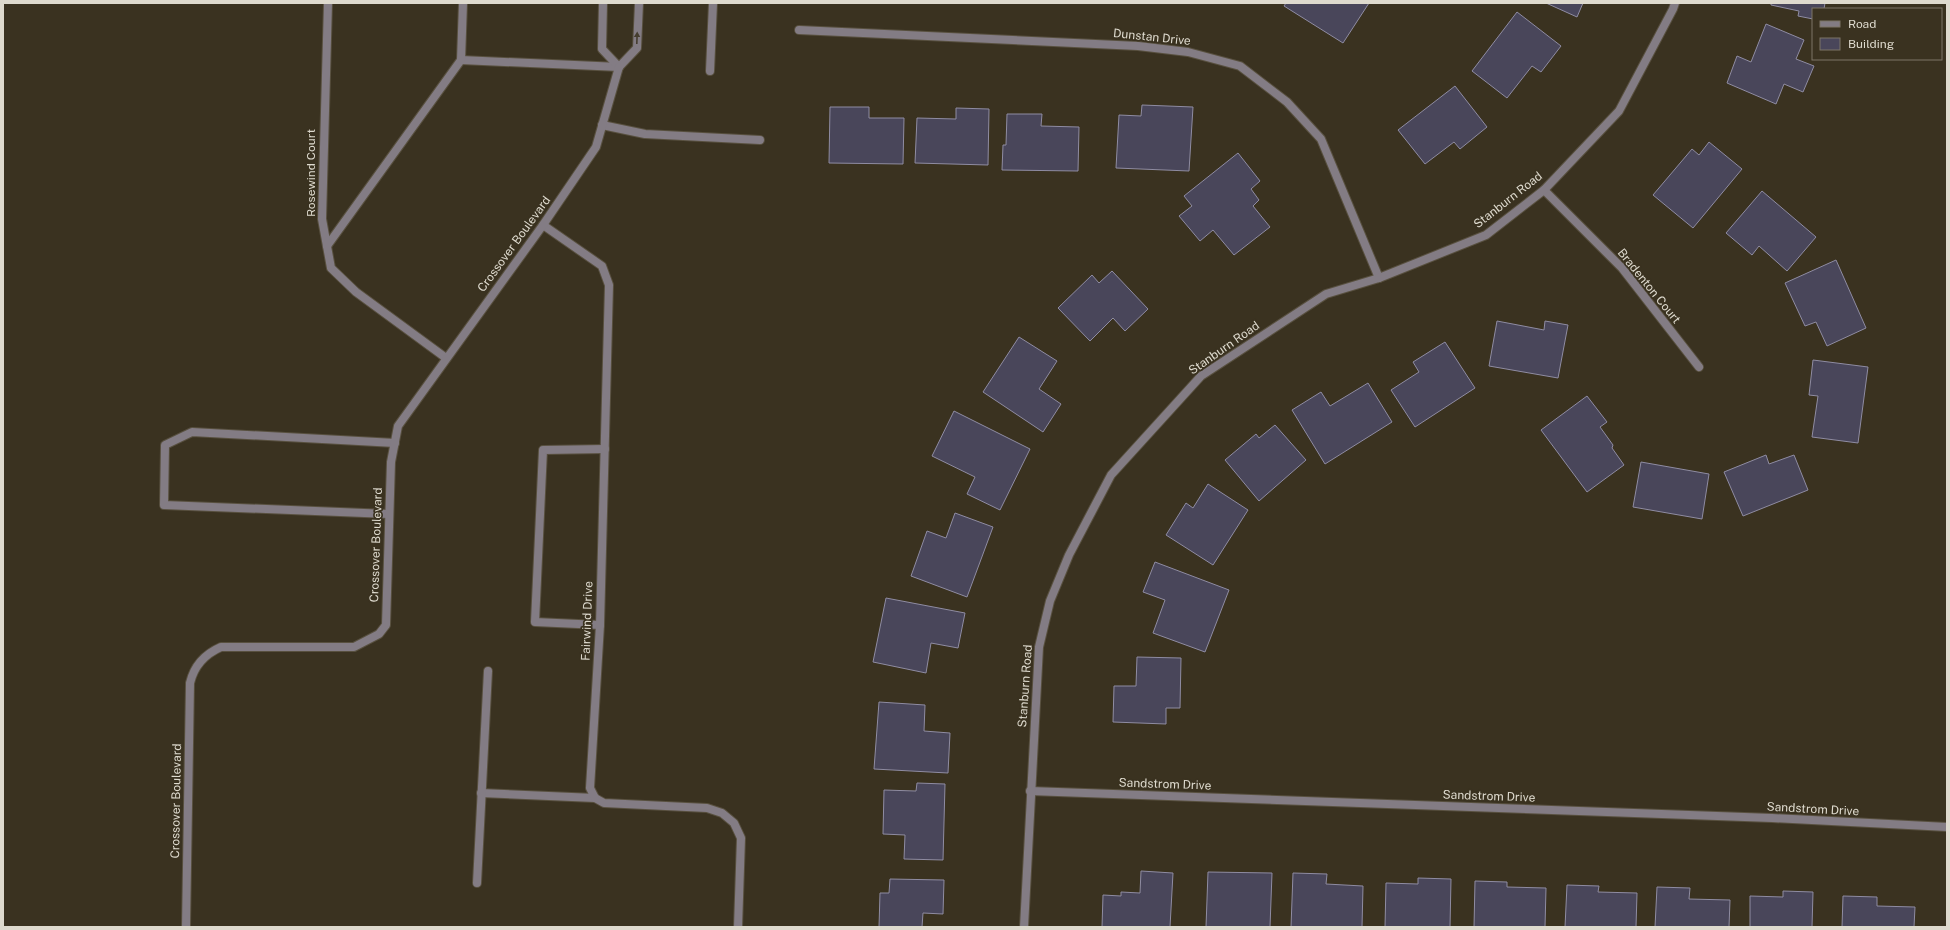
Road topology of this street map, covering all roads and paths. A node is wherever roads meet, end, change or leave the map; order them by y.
1 (328, 3) edge
2 (463, 3) edge
3 (603, 3) edge
4 (639, 3) edge
5 (713, 3) edge
6 (1674, 3) edge
7 (800, 30) dead end
8 (461, 60) junction
9 (619, 67) junction
10 (710, 71) dead end
11 (602, 125) junction
12 (760, 140) dead end
13 (1544, 190) junction
14 (543, 225) junction
15 (327, 246) junction
16 (1379, 278) junction
17 (446, 358) junction
18 (1699, 367) dead end
19 (395, 443) junction
20 (605, 448) junction
21 (389, 514) junction
22 (600, 625) junction
23 (488, 671) dead end
24 (1030, 791) junction
25 (481, 793) junction
26 (595, 798) junction
27 (1947, 827) edge
28 (477, 883) dead end
29 (186, 927) edge
30 (738, 927) edge
31 (1024, 927) edge

1 - 15 street, Rosewind Court
2 - 8 street
3 - 9 street
9 -> 4 street, Crossover Boulevard
5 - 10 street
6 - 13 street, Stanburn Road
7 - 16 street, Dunstan Drive
8 - 9 street
8 - 15 street
9 - 11 street, Crossover Boulevard
11 - 12 street
11 - 14 street, Crossover Boulevard
13 - 16 street, Stanburn Road
13 - 18 street, Bradenton Court
14 - 17 street, Crossover Boulevard
14 - 20 street, Fairwind Drive
15 - 17 street, Rosewind Court
16 - 24 street, Stanburn Road
17 - 19 street, Crossover Boulevard
19 - 21 street, Crossover Boulevard
19 - 21 street
20 - 22 street, Fairwind Drive
20 - 22 street
21 - 29 street, Crossover Boulevard
22 - 26 street, Fairwind Drive
23 - 25 street
24 - 27 street, Sandstrom Drive
24 - 31 street, Stanburn Road
25 - 26 street
25 - 28 street
26 - 30 street

